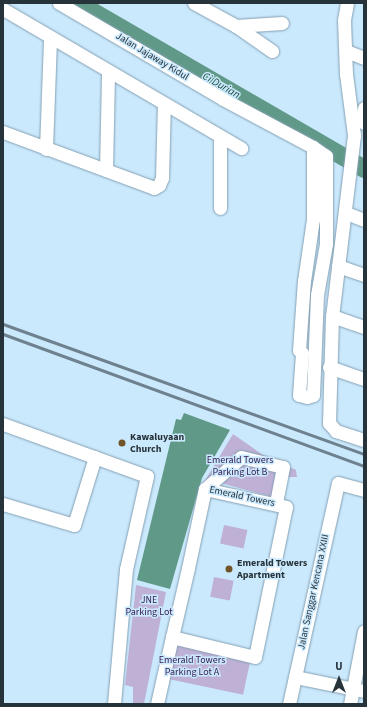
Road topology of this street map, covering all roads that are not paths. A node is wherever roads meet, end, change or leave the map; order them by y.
1 (59, 3) edge
2 (194, 3) edge
3 (347, 3) edge
4 (3, 10) edge
5 (282, 23) dead end
6 (236, 26) junction
7 (50, 38) junction
8 (272, 50) dead end
9 (346, 51) junction
10 (364, 58) edge
11 (108, 72) junction
12 (164, 104) junction
13 (364, 108) edge
14 (359, 123) edge
15 (3, 132) edge
16 (220, 137) junction
17 (313, 147) junction
18 (241, 148) dead end
19 (46, 149) junction
20 (106, 170) junction
21 (220, 208) dead end
22 (346, 213) junction
23 (364, 220) edge
24 (338, 266) junction
25 (364, 275) edge
26 (332, 316) junction
27 (364, 327) edge
28 (329, 367) junction
29 (364, 379) edge
30 (3, 424) edge
31 (364, 440) edge
32 (96, 457) junction
33 (205, 489) junction
34 (364, 490) edge
35 (3, 504) edge
36 (276, 504) junction
37 (364, 631) edge
38 (172, 637) junction
39 (295, 677) junction
40 (358, 690) edge
41 (114, 704) edge
42 (157, 704) edge
43 (289, 704) edge
44 (350, 704) edge

1 - 17 street, Jalan Jajaway Kidul
2 - 6 street
3 - 9 street
4 - 7 street
5 - 6 street
6 - 8 street
7 - 11 street
7 - 19 street
9 - 10 street
9 - 14 street
11 - 12 street
11 - 20 street
12 - 16 street
12 - 20 street
13 - 14 street
14 - 22 street
15 - 19 street
16 - 18 street
16 - 21 street
17 - 17 street, Jalan Jajaway Kidul
19 - 20 street
22 - 23 street
22 - 24 street
24 - 25 street
24 - 26 street
26 - 27 street
26 - 28 street
28 - 29 street
28 - 31 street
30 - 32 street
32 - 35 street
32 - 41 street
33 - 36 street, Emerald Towers
33 - 36 street
33 - 38 street, Emerald Towers
34 - 39 street, Jalan Sanggar Kencana XXIII
36 - 38 street, Emerald Towers
37 - 40 street
38 - 42 street, Emerald Towers
39 - 40 street
39 - 43 street, Jalan Sanggar Kencana XXIII
40 - 44 street

